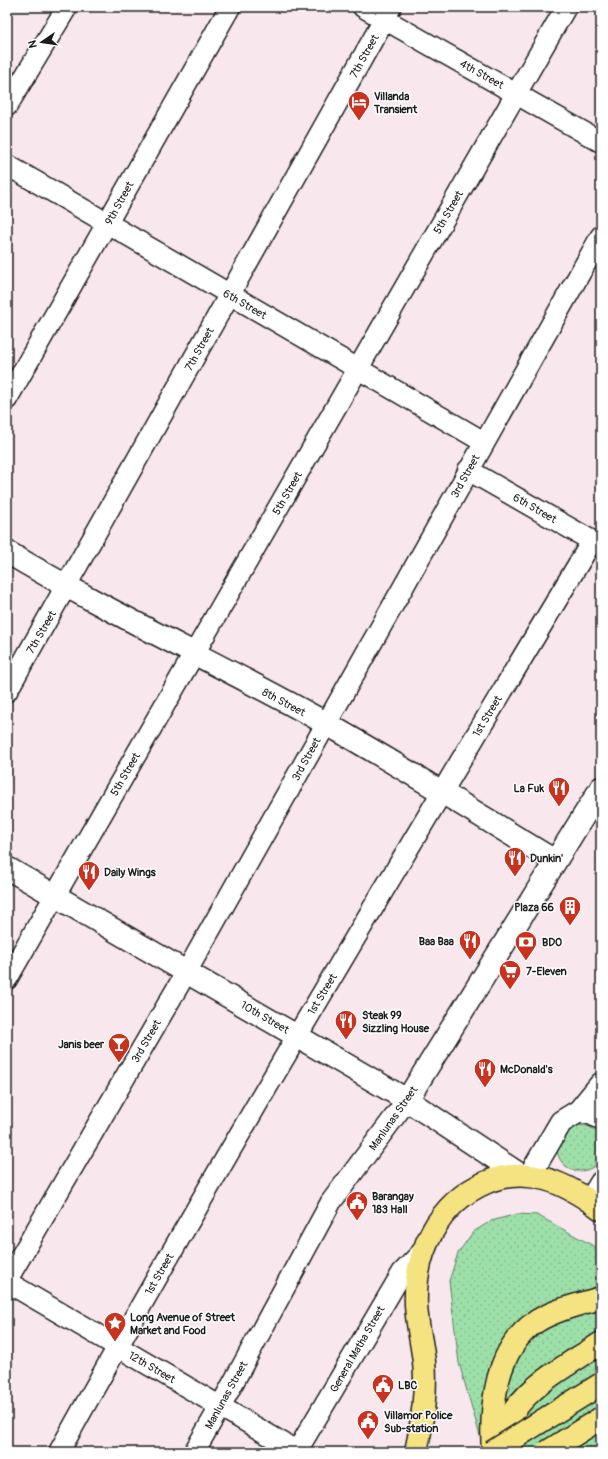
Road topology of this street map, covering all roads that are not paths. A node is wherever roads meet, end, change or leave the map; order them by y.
1 (67, 7) edge
2 (230, 7) edge
3 (363, 7) edge
4 (566, 7) edge
5 (388, 13) edge
6 (516, 94) junction
7 (7, 106) edge
8 (601, 142) edge
9 (7, 165) edge
10 (108, 223) junction
11 (601, 236) edge
12 (229, 295) junction
13 (358, 368) junction
14 (7, 399) edge
15 (484, 442) junction
16 (468, 470) junction
17 (597, 543) edge
18 (7, 552) edge
19 (66, 587) junction
20 (194, 655) junction
21 (7, 691) edge
22 (326, 724) junction
23 (601, 788) edge
24 (442, 792) junction
25 (555, 861) junction
26 (7, 868) edge
27 (55, 895) junction
28 (187, 972) junction
29 (7, 979) edge
30 (298, 1036) junction
31 (601, 1084) edge
32 (407, 1100) junction
33 (580, 1111) junction
34 (601, 1118) edge
35 (525, 1175) junction
36 (597, 1198) edge
37 (423, 1251) junction
38 (7, 1281) edge
39 (601, 1298) edge
40 (601, 1343) edge
41 (117, 1346) junction
42 (601, 1384) edge
43 (220, 1407) junction
44 (601, 1418) edge
45 (59, 1452) edge
46 (194, 1452) edge
47 (297, 1452) edge
48 (416, 1452) edge
49 (492, 1452) edge
50 (498, 1452) edge
51 (546, 1452) edge

1 - 7 street
2 - 10 street, 9th Street
3 - 5 street, 4th Street
4 - 6 street, 5th Street
5 - 6 street, 4th Street
5 - 12 street, 7th Street
6 - 8 street, 4th Street
6 - 13 street, 5th Street
9 - 10 street, 6th Street
10 - 12 street, 6th Street
10 - 14 street, 9th Street
11 - 15 street, 3rd Street
12 - 13 street, 6th Street
12 - 19 street, 7th Street
13 - 15 street, 6th Street
13 - 20 street, 5th Street
15 - 16 street, 3rd Street
16 - 17 street, 6th Street
16 - 22 street, 3rd Street
17 - 24 street, 1st Street
18 - 19 street, 8th Street
19 - 20 street, 8th Street
19 - 21 street, 7th Street
20 - 22 street, 8th Street
20 - 27 street, 5th Street
22 - 24 street, 8th Street
22 - 28 street, 3rd Street
23 - 25 street, Manlunas Street
24 - 25 street, 8th Street
24 - 30 street, 1st Street
25 - 32 street, Manlunas Street
26 - 27 street, 10th Street
27 - 28 street, 10th Street
27 - 29 street, 5th Street
28 - 30 street, 10th Street
28 - 38 street, 3rd Street
30 - 32 street, 10th Street
30 - 41 street, 1st Street
31 - 33 street
32 - 35 street, 10th Street
32 - 43 street, Manlunas Street
33 - 34 street
33 - 35 street
35 - 36 main road
35 - 37 main road
37 - 47 street, General Matha Street
37 - 48 main road
38 - 41 street, 12th Street
39 - 49 main road
40 - 50 main road
41 - 43 street, 12th Street
41 - 45 street, 1st Street
42 - 49 main road, bridge
43 - 46 street, Manlunas Street
43 - 47 street, 12th Street
44 - 51 main road, bridge

